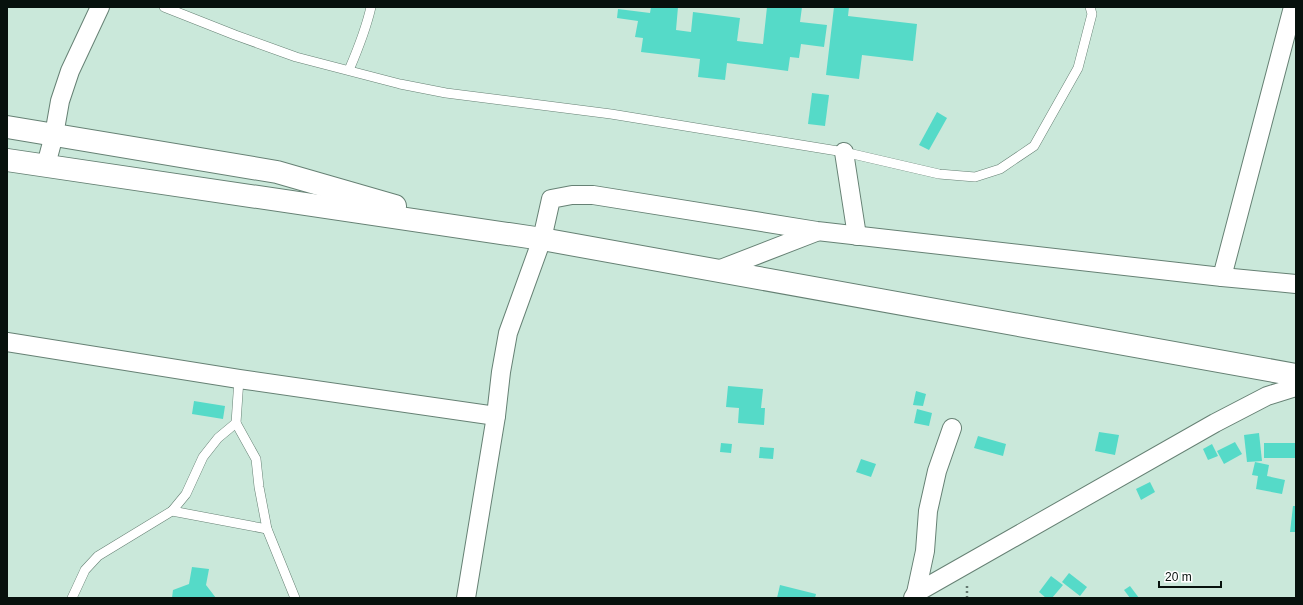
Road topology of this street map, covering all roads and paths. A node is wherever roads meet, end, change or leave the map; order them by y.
1 (100, 7) edge
2 (164, 7) edge
3 (371, 7) edge
4 (1090, 7) edge
5 (1293, 7) edge
6 (349, 70) junction
7 (7, 127) edge
8 (54, 135) junction
9 (844, 152) junction
10 (7, 160) edge
11 (46, 165) junction
12 (477, 230) junction
13 (817, 231) junction
14 (857, 236) junction
15 (542, 239) junction
16 (718, 270) junction
17 (1222, 278) junction
18 (1296, 284) edge
19 (7, 342) edge
20 (1296, 375) edge
21 (239, 379) junction
22 (1296, 387) edge
23 (496, 416) junction
24 (236, 423) junction
25 (952, 428) dead end
26 (172, 511) junction
27 (267, 529) junction
28 (914, 596) edge
29 (72, 598) edge
30 (295, 598) edge
31 (466, 598) edge

1 - 8 street
2 - 6 lane
3 - 6 lane
4 - 9 lane
5 - 17 street
6 - 9 lane
7 - 8 highway
8 - 11 street
8 - 12 highway
9 - 14 street
10 - 11 highway
11 - 12 highway
12 - 15 highway
13 - 14 street
13 - 15 street
13 - 16 street
14 - 17 street
15 - 16 highway
15 - 23 street
16 - 20 highway
17 - 18 street
19 - 21 street
21 - 23 street
21 - 24 lane
22 - 28 street
23 - 31 street
24 - 26 lane
24 - 27 lane
25 - 28 street
26 - 27 lane
26 - 29 lane
27 - 30 lane

